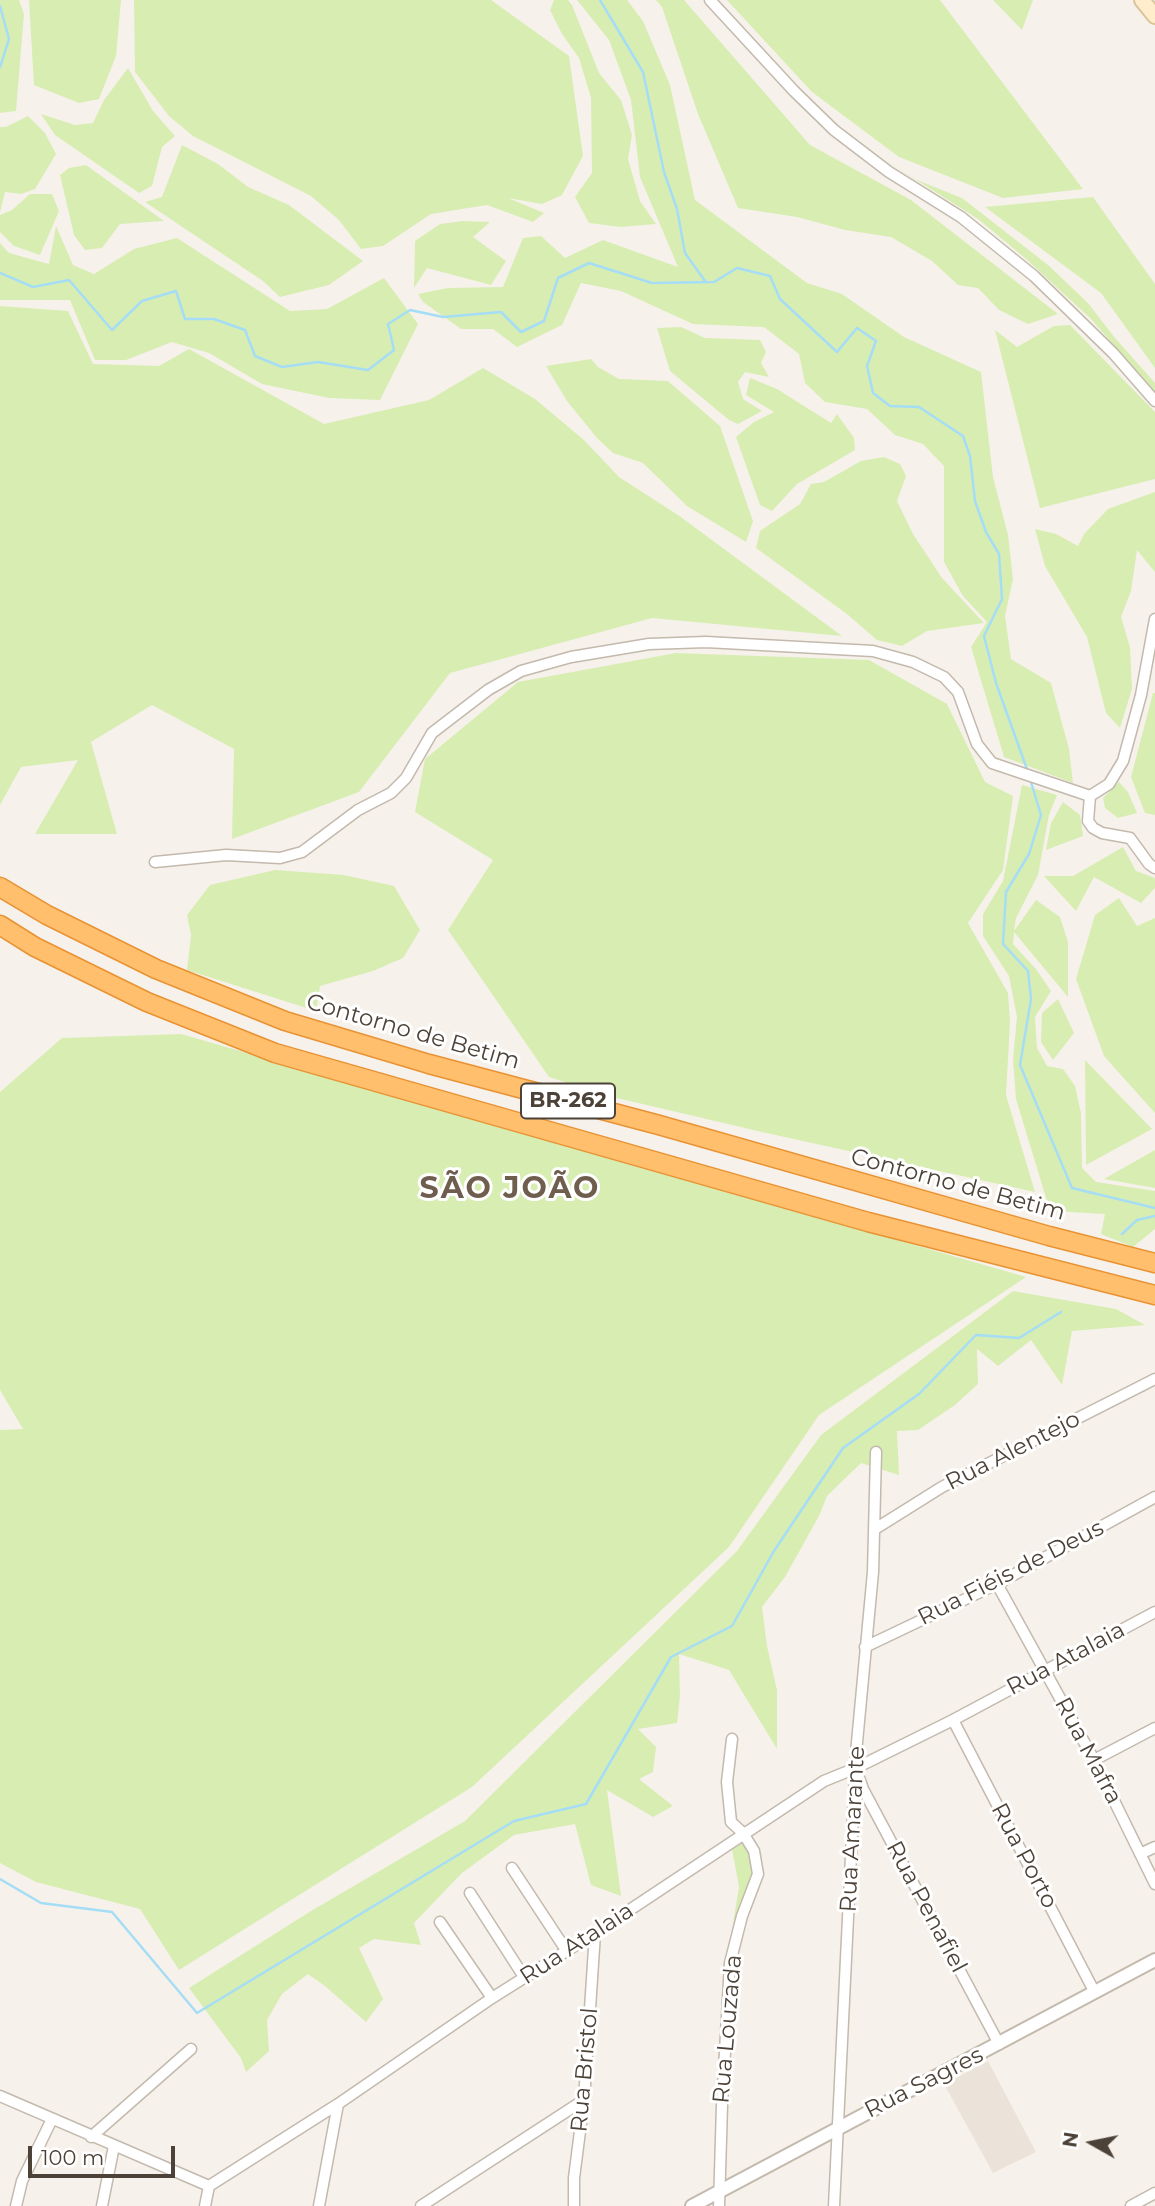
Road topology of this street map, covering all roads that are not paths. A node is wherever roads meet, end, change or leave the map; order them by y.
1 (709, 0) edge
2 (1142, 0) edge
3 (1155, 16) edge
4 (1155, 401) edge
5 (1155, 619) edge
6 (1145, 667) junction
7 (1155, 676) edge
8 (1090, 796) junction
9 (155, 862) dead end
10 (1155, 868) edge
11 (0, 887) edge
12 (0, 925) edge
13 (1155, 1263) edge
14 (1155, 1295) edge
15 (1155, 1378) edge
16 (876, 1452) dead end
17 (1155, 1497) edge
18 (875, 1529) junction
19 (997, 1584) junction
20 (1155, 1612) edge
21 (865, 1647) junction
22 (1044, 1670) junction
23 (953, 1720) junction
24 (1155, 1728) edge
25 (732, 1739) dead end
26 (1094, 1760) junction
27 (856, 1768) junction
28 (743, 1833) junction
29 (1155, 1847) edge
30 (1140, 1854) junction
31 (512, 1868) dead end
32 (1155, 1884) edge
33 (470, 1893) dead end
34 (440, 1922) dead end
35 (596, 1933) junction
36 (566, 1950) junction
37 (1155, 1960) edge
38 (524, 1977) junction
39 (1094, 1991) junction
40 (492, 1998) junction
41 (999, 2044) junction
42 (191, 2049) dead end
43 (0, 2096) edge
44 (584, 2100) junction
45 (338, 2104) junction
46 (52, 2119) junction
47 (838, 2127) junction
48 (91, 2137) junction
49 (114, 2146) junction
50 (209, 2186) junction
51 (719, 2191) junction
52 (1155, 2193) edge
53 (16, 2206) edge
54 (102, 2206) edge
55 (205, 2206) edge
56 (319, 2206) edge
57 (421, 2206) edge
58 (574, 2206) edge
59 (692, 2206) edge
60 (719, 2206) edge
61 (834, 2206) edge
62 (1131, 2206) edge

1 - 4 street
2 - 3 main road
5 - 6 street
6 - 7 street
6 - 8 street
8 - 9 street
8 - 10 street
11 - 13 highway, Contorno de Betim / BR-262
12 - 14 highway, BR-262
15 - 18 street, Rua Alentejo
16 - 18 street, Rua Amarante
17 - 19 street, Rua Fiéis de Deus
18 - 21 street, Rua Amarante
19 - 21 street, Rua Fiéis de Deus
19 - 22 street, Rua Mafra
20 - 22 street, Rua Atalaia
21 - 27 street, Rua Amarante
22 - 23 street, Rua Atalaia
22 - 26 street, Rua Mafra
23 - 27 street, Rua Atalaia
23 - 39 street, Rua Porto
24 - 26 street
25 - 28 street, Rua Louzada
26 - 30 street, Rua Mafra
27 - 28 street, Rua Atalaia
27 - 41 street, Rua Penafiel
27 - 47 street, Rua Amarante
28 - 35 street, Rua Atalaia
28 - 51 street, Rua Louzada
29 - 30 street
30 - 32 street, Rua Mafra
31 - 36 street
33 - 38 street
34 - 40 street
35 - 36 street, Rua Atalaia
35 - 44 street, Rua Bristol
36 - 38 street, Rua Atalaia
37 - 39 street, Rua Sagres
38 - 40 street, Rua Atalaia
39 - 41 street, Rua Sagres
40 - 45 street, Rua Atalaia
41 - 47 street, Rua Sagres
42 - 48 street
43 - 46 street
44 - 57 street
44 - 58 street, Rua Bristol
45 - 50 street, Rua Atalaia
45 - 56 street
46 - 48 street
46 - 53 street
47 - 51 street, Rua Sagres
47 - 61 street, Rua Amarante
48 - 49 street
49 - 50 street
49 - 54 street
50 - 55 street
51 - 59 street, Rua Sagres
51 - 60 street, Rua Louzada
52 - 62 street

